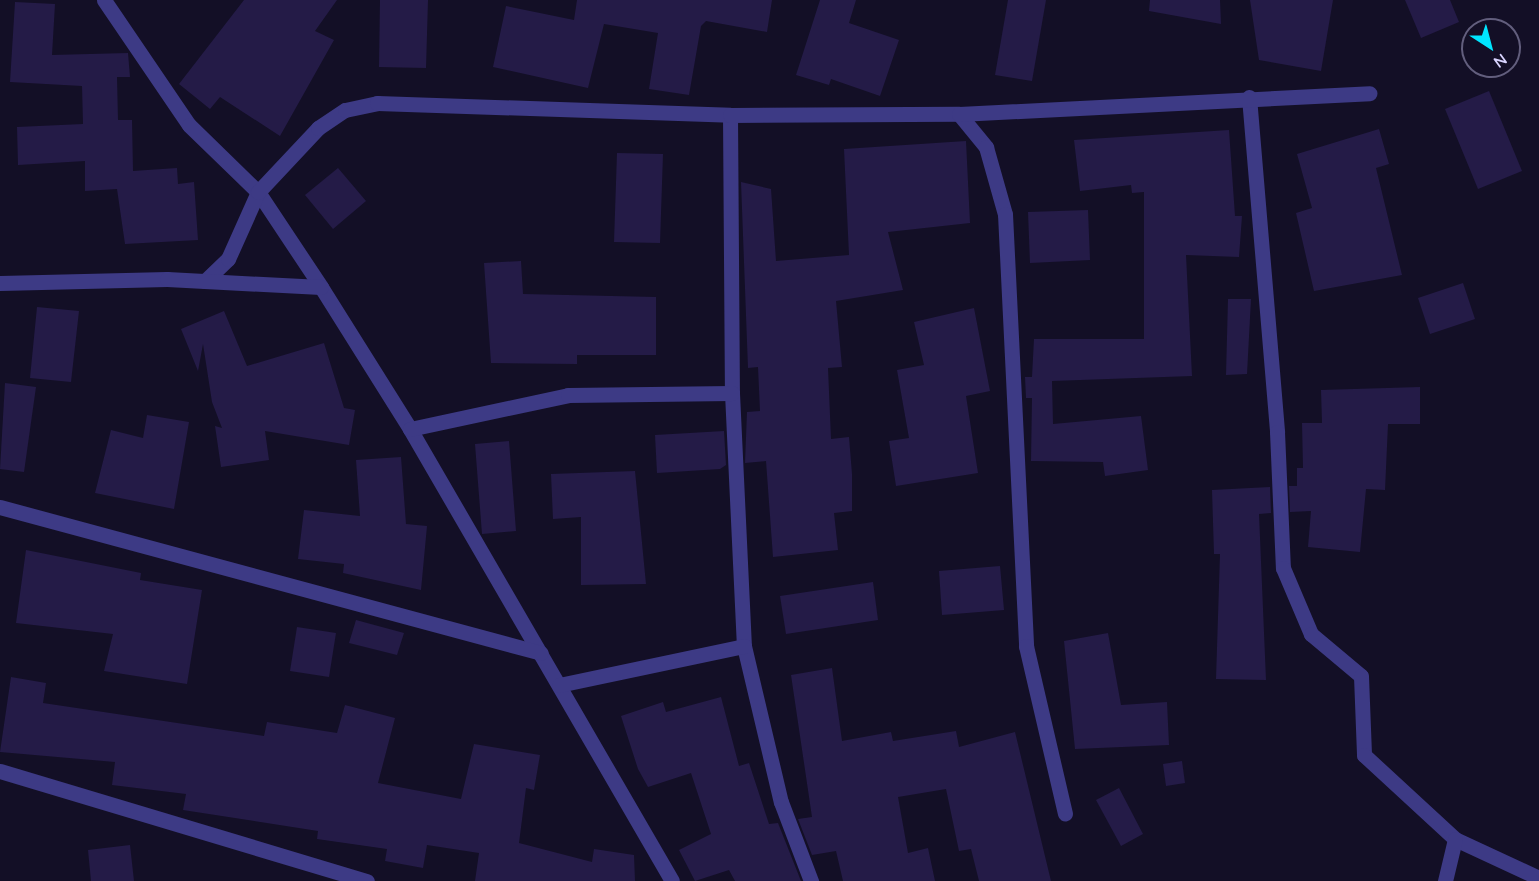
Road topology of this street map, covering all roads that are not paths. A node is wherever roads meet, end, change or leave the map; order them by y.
1 (104, 0) edge
2 (1369, 93) dead end
3 (1249, 97) junction
4 (960, 114) junction
5 (730, 115) junction
6 (258, 192) junction
7 (205, 281) junction
8 (0, 283) edge
9 (321, 287) junction
10 (732, 393) junction
11 (410, 429) junction
12 (0, 507) edge
13 (744, 646) junction
14 (542, 653) junction
15 (559, 685) junction
16 (0, 771) edge
17 (1065, 814) dead end
18 (1455, 839) junction
19 (1539, 878) edge
20 (367, 881) edge
21 (672, 881) edge
22 (812, 881) edge
23 (1445, 881) edge

1 - 6 street
2 - 3 street
3 - 4 street
3 - 18 street
4 - 5 street
4 - 17 street
5 - 6 street
5 - 10 street
6 - 7 street
6 - 9 street
7 - 8 street
7 - 9 street
9 - 11 street
10 - 11 street
10 - 13 street
11 - 14 street
12 - 14 street
13 - 15 street
13 - 22 street
14 - 15 street
15 - 21 street
16 - 20 street
18 - 19 street
18 - 23 street

